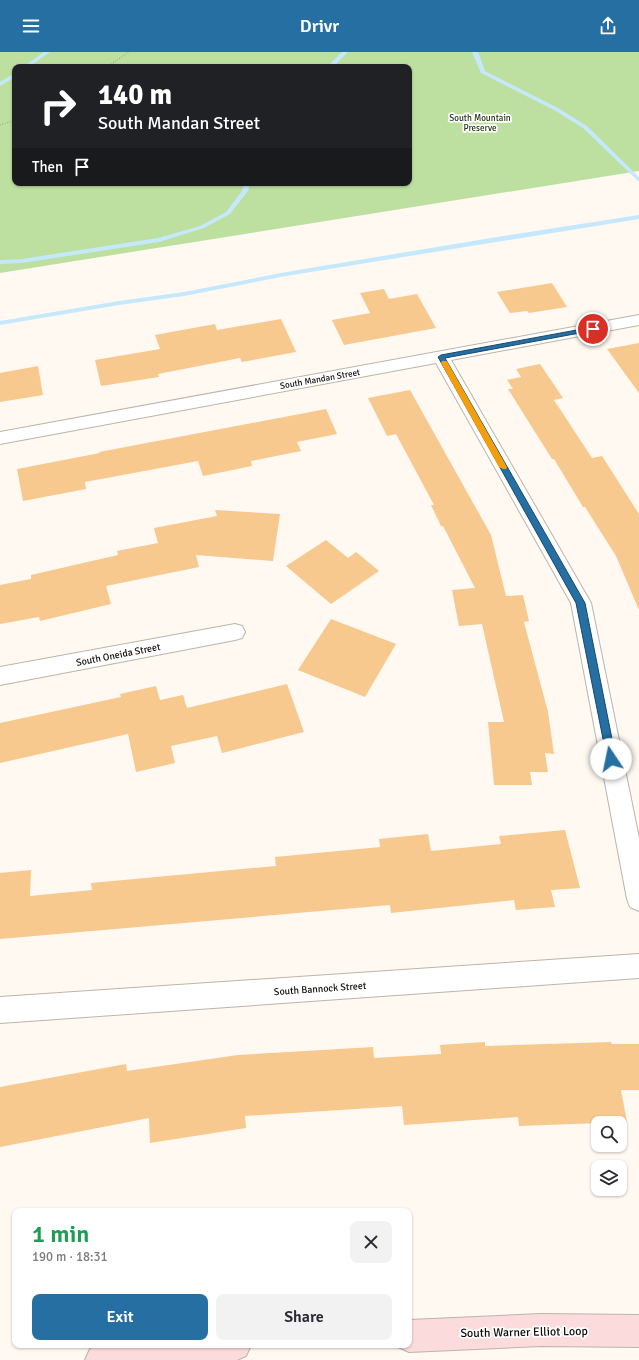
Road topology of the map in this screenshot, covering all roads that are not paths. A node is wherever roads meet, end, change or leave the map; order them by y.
1 (639, 320) edge
2 (441, 357) junction
3 (0, 438) edge
4 (235, 632) dead end
5 (0, 676) edge
6 (639, 899) edge
7 (639, 966) edge
8 (0, 1010) edge
9 (639, 1331) edge
10 (412, 1336) edge
11 (208, 1348) edge
12 (101, 1360) edge

1 - 2 street, South Mandan Street
2 - 3 street, South Mandan Street
2 - 6 street
4 - 5 street, South Oneida Street
7 - 8 street, South Bannock Street
9 - 10 main road, South Warner Elliot Loop
11 - 12 main road

